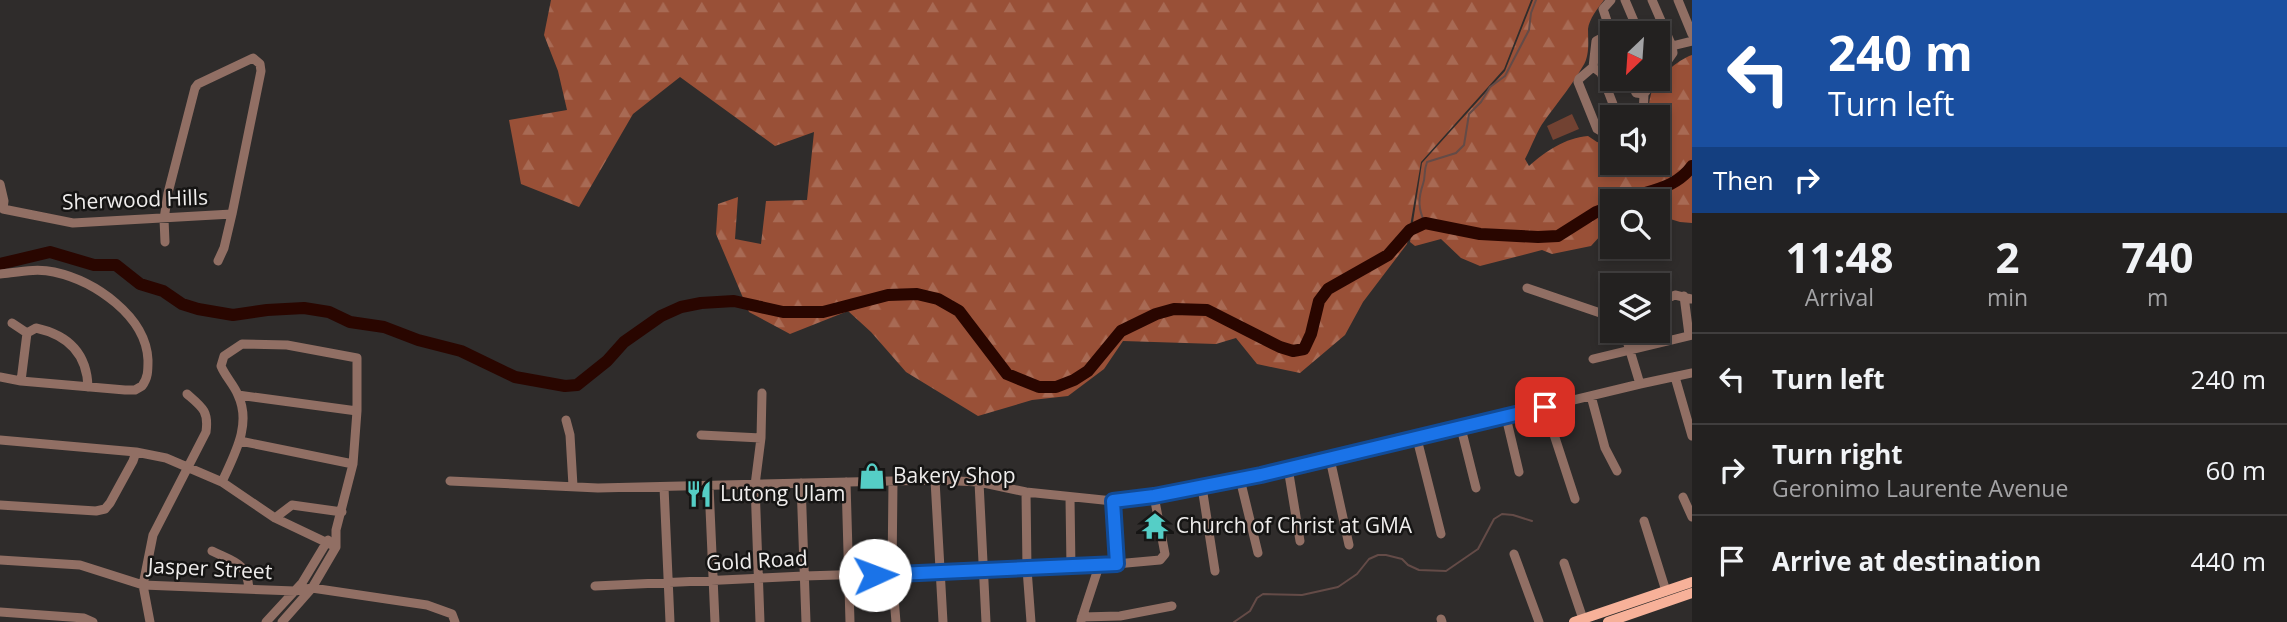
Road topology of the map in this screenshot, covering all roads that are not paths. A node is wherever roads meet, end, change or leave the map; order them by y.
1 (1611, 0) edge
2 (1625, 0) edge
3 (1652, 0) edge
4 (1678, 0) edge
5 (1607, 21) edge
6 (1634, 21) edge
7 (1692, 34) edge
8 (1600, 39) edge
9 (1692, 41) edge
10 (1672, 46) junction
11 (1670, 57) edge
12 (1593, 67) junction
13 (1635, 91) edge
14 (1646, 91) edge
15 (1644, 94) junction
16 (1613, 105) edge
17 (1644, 105) edge
18 (1600, 131) edge
19 (0, 184) edge
20 (1, 211) edge
21 (232, 214) junction
22 (163, 219) junction
23 (165, 242) dead end
24 (218, 261) dead end
25 (0, 274) edge
26 (1527, 288) dead end
27 (1670, 296) edge
28 (1688, 298) edge
29 (1600, 313) edge
30 (12, 323) dead end
31 (27, 333) junction
32 (1691, 335) edge
33 (1628, 343) edge
34 (1630, 349) junction
35 (1593, 359) dead end
36 (1692, 373) edge
37 (0, 377) edge
38 (1675, 377) junction
39 (21, 381) junction
40 (1640, 384) junction
41 (88, 387) junction
42 (762, 393) dead end
43 (187, 394) dead end
44 (238, 395) junction
45 (1591, 396) junction
46 (1545, 407) junction
47 (357, 411) junction
48 (1506, 417) junction
49 (566, 420) dead end
50 (1461, 428) junction
51 (701, 435) dead end
52 (1692, 436) edge
53 (761, 438) junction
54 (1417, 439) junction
55 (0, 440) edge
56 (240, 441) junction
57 (136, 452) junction
58 (1330, 458) junction
59 (353, 464) junction
60 (1288, 468) junction
61 (188, 469) junction
62 (1617, 471) dead end
63 (1519, 472) dead end
64 (1240, 479) junction
65 (935, 480) junction
66 (450, 481) dead end
67 (222, 482) junction
68 (846, 482) junction
69 (892, 482) junction
70 (979, 482) junction
71 (801, 483) junction
72 (755, 485) junction
73 (573, 486) junction
74 (709, 486) junction
75 (664, 487) junction
76 (1202, 487) junction
77 (1476, 488) dead end
78 (1026, 492) junction
79 (1154, 496) junction
80 (1684, 497) dead end
81 (1070, 498) junction
82 (1575, 499) dead end
83 (1113, 501) junction
84 (0, 505) edge
85 (342, 512) junction
86 (1692, 517) edge
87 (275, 518) junction
88 (1644, 521) dead end
89 (336, 530) junction
90 (1441, 534) dead end
91 (1300, 541) dead end
92 (325, 543) junction
93 (1349, 545) dead end
94 (336, 547) junction
95 (212, 551) dead end
96 (1258, 553) dead end
97 (1514, 554) dead end
98 (0, 560) edge
99 (1564, 563) dead end
100 (1117, 564) junction
101 (1100, 566) junction
102 (1071, 568) junction
103 (1027, 569) junction
104 (982, 570) junction
105 (1215, 571) dead end
106 (942, 572) junction
107 (892, 574) junction
108 (848, 575) junction
109 (804, 576) junction
110 (758, 578) junction
111 (713, 580) junction
112 (667, 583) junction
113 (143, 584) junction
114 (595, 586) dead end
115 (312, 588) junction
116 (249, 589) junction
117 (295, 591) junction
118 (1666, 591) junction
119 (1690, 592) edge
120 (1172, 606) dead end
121 (0, 612) edge
122 (1081, 619) edge
123 (1578, 620) edge
124 (93, 622) edge
125 (150, 622) edge
126 (266, 622) edge
127 (282, 622) edge
128 (455, 622) edge
129 (670, 622) edge
130 (715, 622) edge
131 (760, 622) edge
132 (806, 622) edge
133 (849, 622) edge
134 (896, 622) edge
135 (943, 622) edge
136 (986, 622) edge
137 (1031, 622) edge
138 (1539, 622) edge
139 (1608, 622) edge

1 - 5 street
2 - 6 street
3 - 10 street
4 - 7 street
8 - 12 street
9 - 10 street
10 - 11 street
12 - 16 street
12 - 18 street
13 - 15 street
14 - 15 street
15 - 17 street
19 - 20 street
20 - 22 street, Sherwood Hills
21 - 22 street, Sherwood Hills
21 - 22 street
21 - 24 street
22 - 23 street
25 - 41 street
26 - 29 street
27 - 28 street
28 - 32 street
30 - 31 street
31 - 39 street
31 - 41 street
32 - 34 street
33 - 34 street
34 - 35 street
34 - 40 street
36 - 38 street
37 - 39 street
38 - 40 street
38 - 52 street
39 - 41 street
40 - 45 street
42 - 53 street
43 - 61 street
44 - 47 street
44 - 47 street
44 - 56 street
45 - 46 street
45 - 62 street
46 - 48 street
46 - 82 street
47 - 59 street
48 - 50 street
48 - 63 street
49 - 73 street
50 - 54 street
50 - 77 street
51 - 53 street
53 - 72 street
54 - 58 street
54 - 90 street
55 - 57 street
56 - 59 street
56 - 67 street
57 - 61 street
57 - 84 street
58 - 60 street
58 - 93 street
59 - 85 street
60 - 64 street
60 - 91 street
61 - 67 street
61 - 113 street
64 - 76 street
64 - 96 street
65 - 69 street
65 - 70 street
65 - 106 street
66 - 73 street
67 - 87 street
68 - 69 street
68 - 71 street
68 - 108 street
69 - 107 street
70 - 78 street
70 - 104 street
71 - 72 street
71 - 109 street
72 - 74 street
72 - 110 street
73 - 75 street
74 - 75 street
74 - 111 street
75 - 112 street
76 - 79 street
76 - 105 street
78 - 81 street
78 - 103 street
79 - 83 street
79 - 100 street
80 - 86 street
81 - 83 street
81 - 102 street
83 - 100 street
85 - 87 street
85 - 89 street
87 - 92 street
88 - 118 street
89 - 92 street
89 - 94 street
92 - 94 street
92 - 117 street
94 - 115 street
95 - 116 street
97 - 138 street
98 - 113 street, Jasper Street
99 - 123 street
100 - 101 street, Gold Road
101 - 102 street, Gold Road
101 - 122 street
102 - 103 street, Gold Road
103 - 104 street, Gold Road
103 - 137 street
104 - 106 street, Gold Road
104 - 136 street
106 - 107 street, Gold Road
106 - 135 street
107 - 108 street, Gold Road
107 - 134 street
108 - 109 street, Gold Road
108 - 133 street
109 - 110 street, Gold Road
109 - 132 street
110 - 111 street, Gold Road
110 - 131 street
111 - 112 street, Gold Road
111 - 130 street
112 - 114 street, Gold Road
112 - 129 street
113 - 116 street, Jasper Street
113 - 125 street
115 - 117 street, Jasper Street
115 - 127 street
115 - 128 street, Jasper Street
116 - 117 street, Jasper Street
117 - 126 street
118 - 119 main road
118 - 123 main road
119 - 139 main road
120 - 122 street
121 - 124 street

